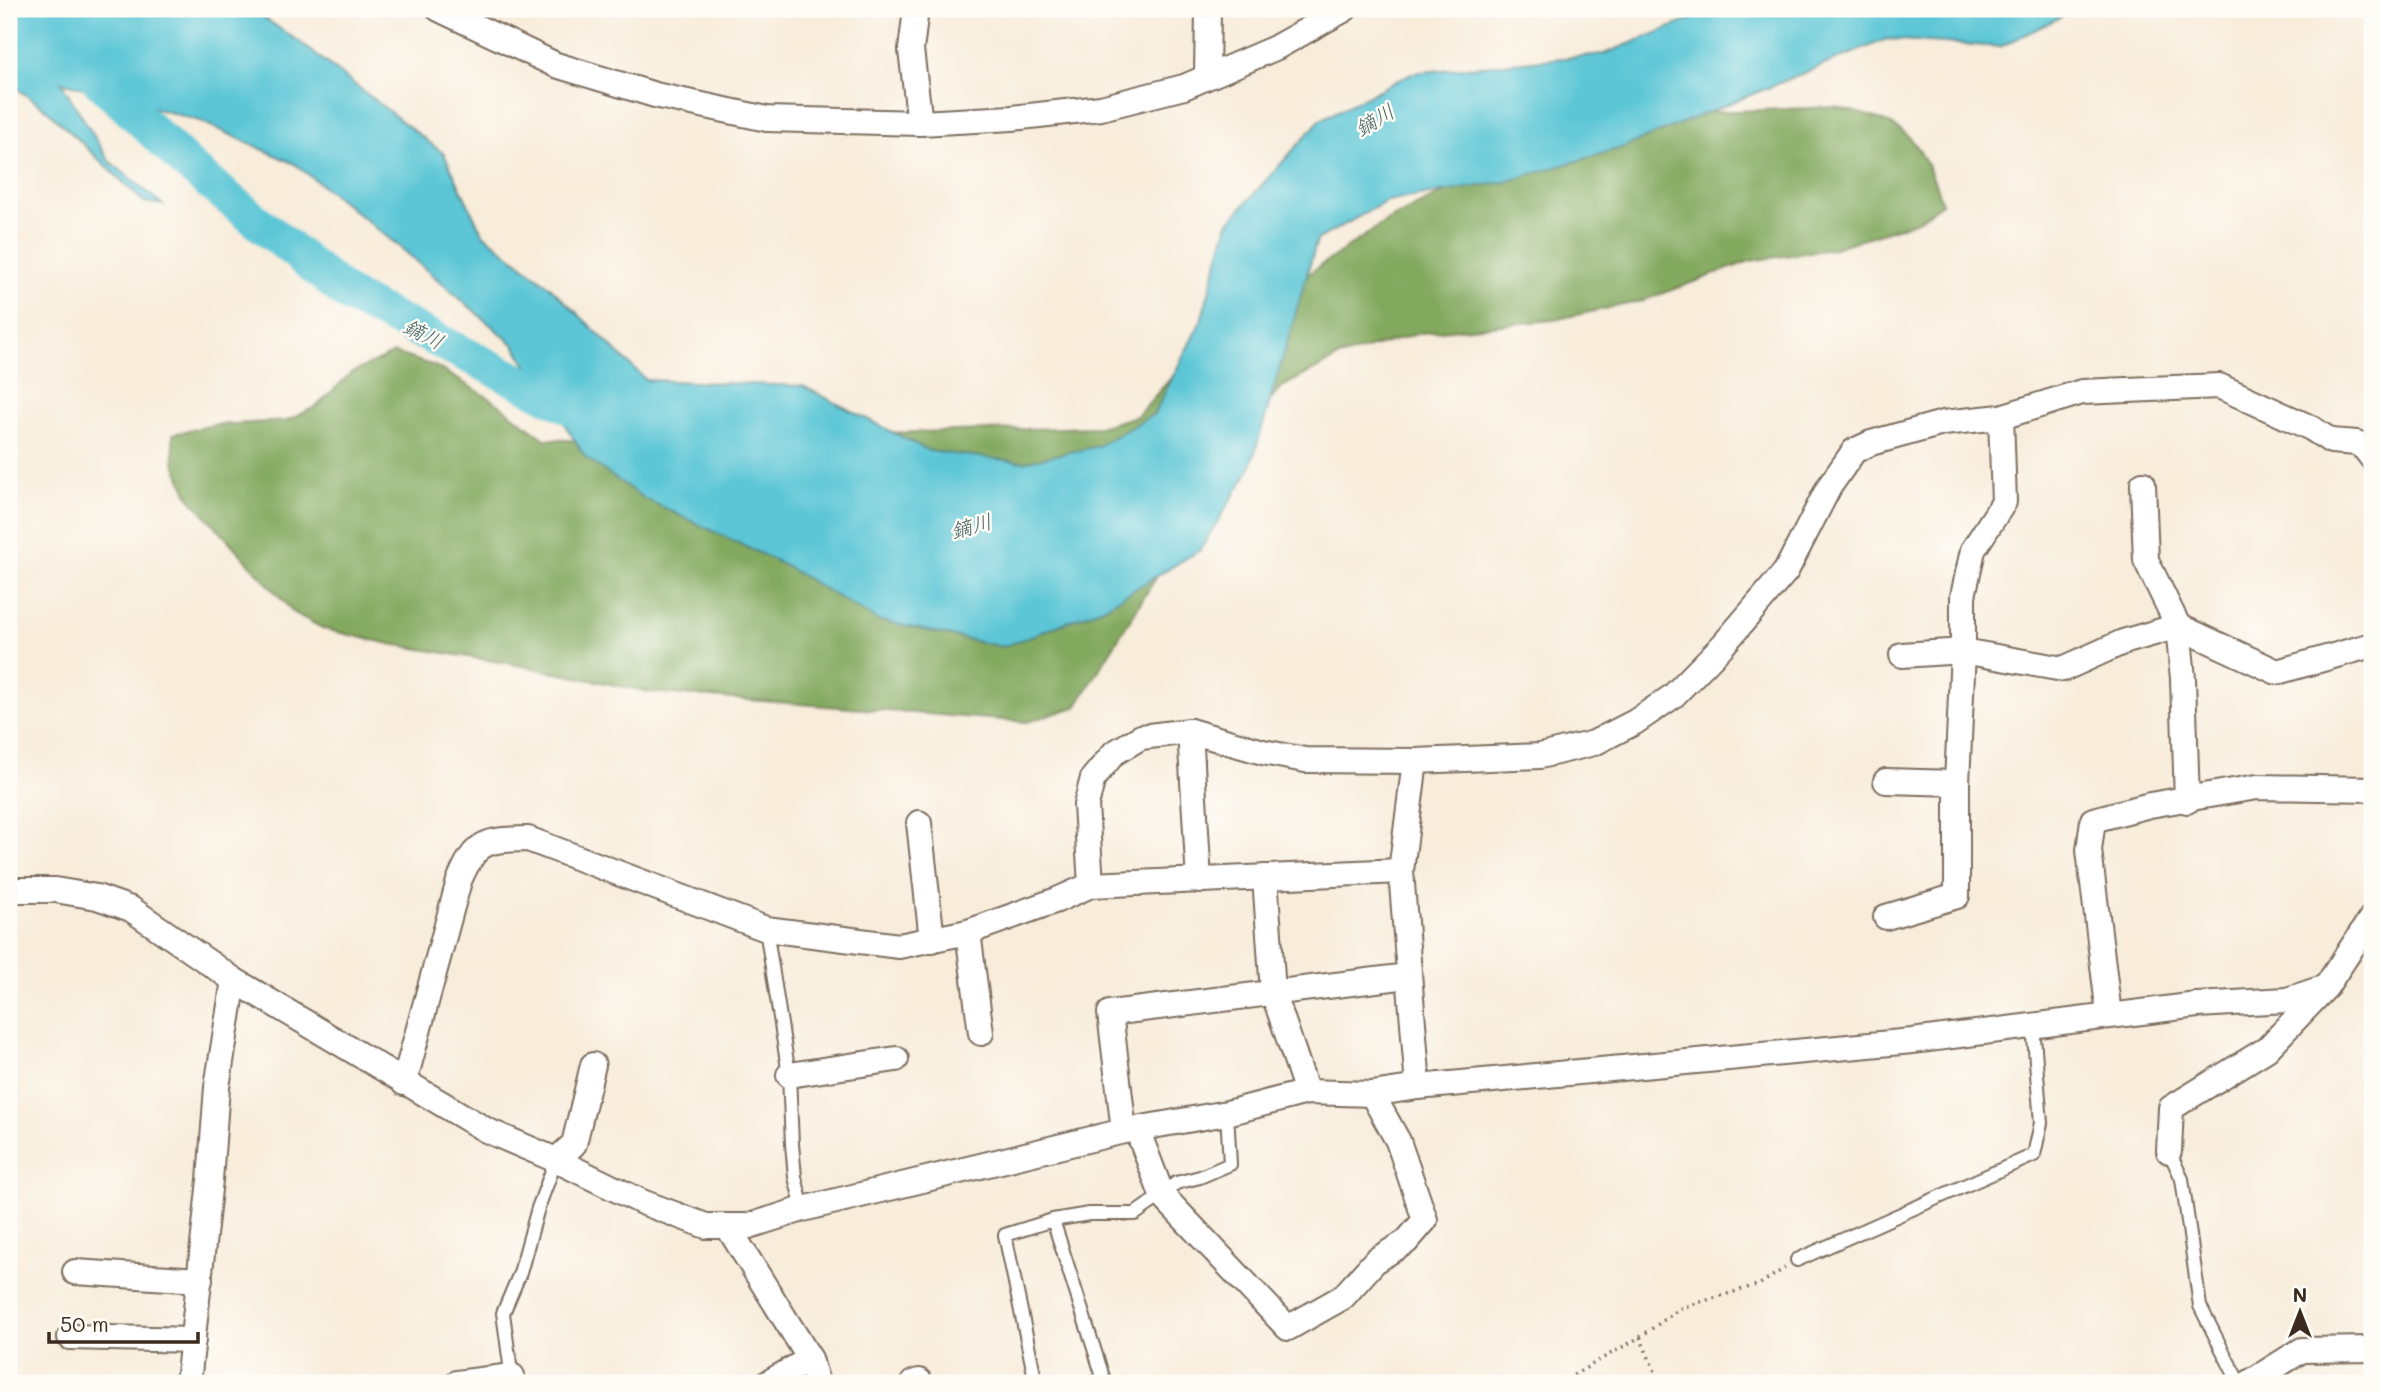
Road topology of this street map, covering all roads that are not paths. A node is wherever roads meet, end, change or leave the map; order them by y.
1 (439, 9) edge
2 (916, 9) edge
3 (1209, 9) edge
4 (1345, 9) edge
5 (1305, 20) edge
6 (1208, 76) junction
7 (920, 124) junction
8 (2001, 417) junction
9 (2372, 458) edge
10 (2143, 484) dead end
11 (2178, 626) junction
12 (2372, 645) edge
13 (1964, 651) junction
14 (1902, 655) dead end
15 (1190, 731) junction
16 (1415, 761) junction
17 (1886, 781) dead end
18 (1957, 783) junction
19 (2372, 789) edge
20 (2187, 800) junction
21 (919, 824) dead end
22 (1401, 872) junction
23 (1265, 877) junction
24 (1199, 881) junction
25 (1091, 885) junction
26 (9, 890) edge
27 (1886, 917) dead end
28 (2372, 917) edge
29 (766, 929) junction
30 (968, 933) junction
31 (932, 940) junction
32 (1408, 976) junction
33 (234, 980) junction
34 (2326, 987) junction
35 (1273, 992) junction
36 (2109, 1015) junction
37 (2033, 1025) junction
38 (981, 1033) dead end
39 (896, 1059) dead end
40 (593, 1065) dead end
41 (789, 1075) junction
42 (404, 1083) junction
43 (1418, 1087) junction
44 (1307, 1092) junction
45 (1371, 1094) junction
46 (1227, 1113) junction
47 (1131, 1130) junction
48 (2169, 1151) joint
49 (556, 1160) junction
50 (1163, 1195) junction
51 (803, 1209) junction
52 (1053, 1220) junction
53 (728, 1227) junction
54 (1797, 1259) road end
55 (75, 1272) dead end
56 (200, 1280) junction
57 (70, 1337) dead end
58 (193, 1340) junction
59 (2372, 1349) edge
60 (810, 1359) junction
61 (512, 1380) edge
62 (188, 1383) edge
63 (457, 1383) edge
64 (768, 1383) edge
65 (817, 1383) edge
66 (1036, 1383) edge
67 (1093, 1383) edge
68 (2239, 1383) edge
69 (2249, 1383) edge

1 - 7 street
2 - 7 street
3 - 6 street
4 - 5 street
5 - 6 street
6 - 7 street
8 - 9 street
8 - 13 street
8 - 16 street
10 - 11 street
11 - 12 street
11 - 13 street
11 - 20 street
13 - 14 street
13 - 18 street
15 - 16 street
15 - 24 street
15 - 25 street
16 - 22 street
17 - 18 street
18 - 27 street
19 - 20 street
20 - 36 street
21 - 31 street
22 - 23 street
22 - 32 street
23 - 24 street
23 - 35 street
24 - 25 street
25 - 30 street
26 - 33 street
28 - 34 street
29 - 31 street
29 - 41 lane
29 - 42 street
30 - 31 street
30 - 38 street
32 - 35 street
32 - 43 street
33 - 42 street
33 - 56 street
34 - 36 street
34 - 48 street
35 - 44 street
35 - 47 street
36 - 37 street
37 - 43 street
37 - 54 lane
39 - 41 street
40 - 49 street
41 - 51 lane
42 - 49 street
43 - 45 street
44 - 45 street
44 - 46 street
45 - 50 street
46 - 47 street
46 - 50 lane
47 - 50 street
47 - 51 street
48 - 68 lane
49 - 53 street
49 - 61 lane
50 - 52 lane
51 - 53 street
52 - 66 lane
52 - 67 lane
53 - 60 street
55 - 56 street
56 - 58 street
57 - 58 street
58 - 62 street
59 - 69 street
60 - 64 street
60 - 65 street
61 - 63 street

